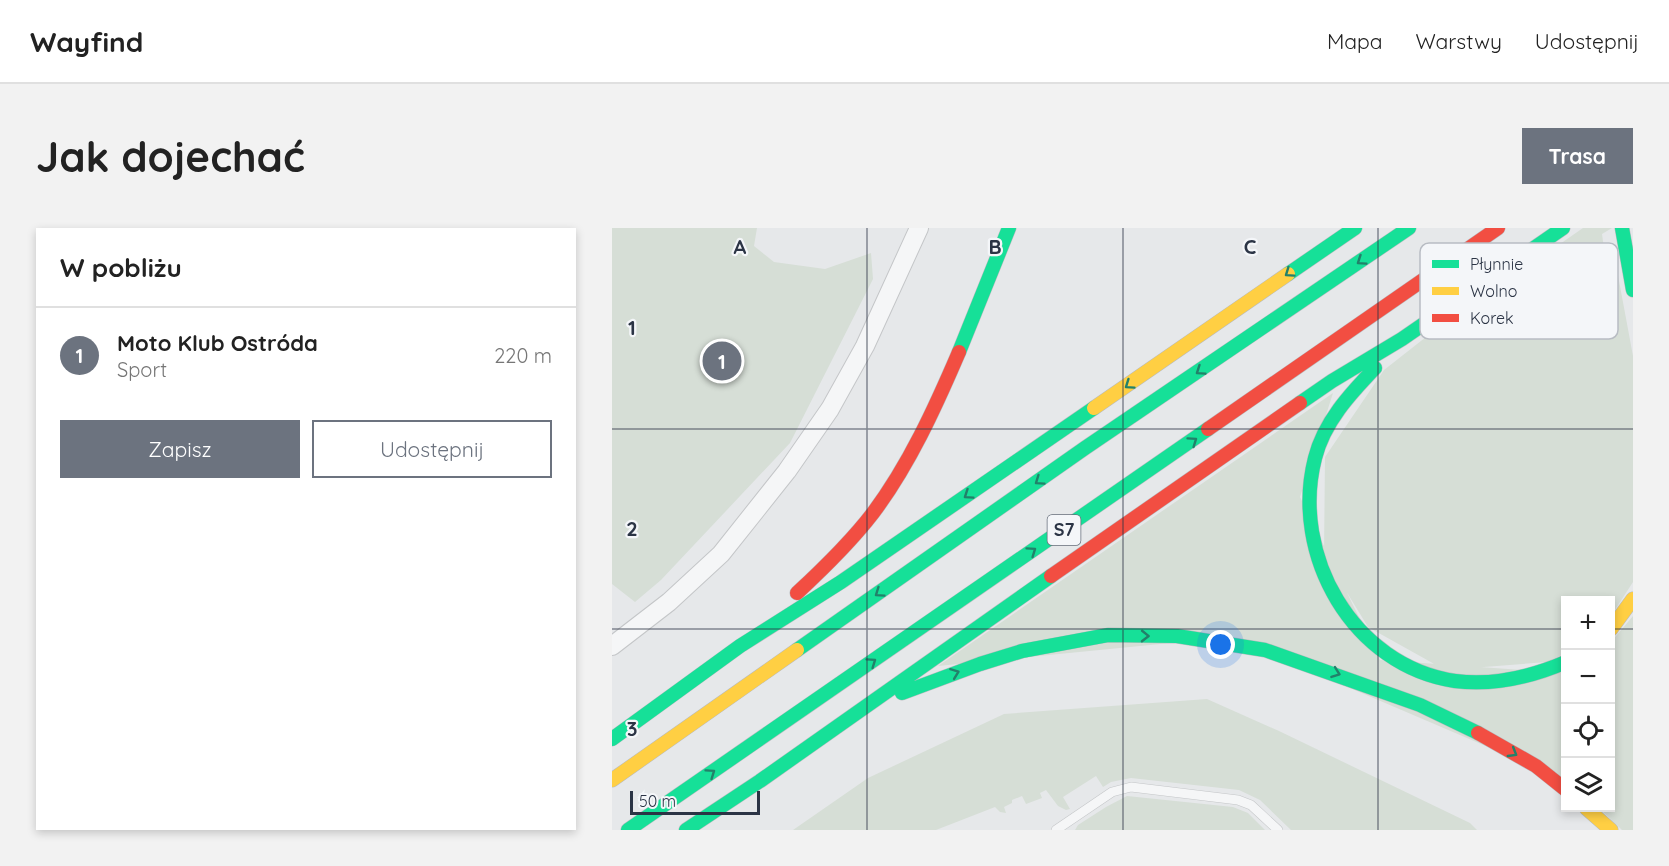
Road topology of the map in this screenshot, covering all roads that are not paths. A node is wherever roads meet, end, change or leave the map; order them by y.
1 (919, 228) edge
2 (1009, 228) edge
3 (1354, 228) edge
4 (1409, 228) edge
5 (1498, 228) edge
6 (1563, 228) edge
7 (1622, 228) edge
8 (1476, 243) edge
9 (1541, 243) edge
10 (1420, 282) edge
11 (1633, 290) edge
12 (1420, 327) edge
13 (1402, 339) junction
14 (1633, 599) edge
15 (1615, 624) edge
16 (612, 646) edge
17 (740, 646) junction
18 (1561, 664) edge
19 (861, 709) junction
20 (612, 739) edge
21 (612, 780) edge
22 (1561, 786) edge
23 (1591, 812) edge
24 (628, 830) edge
25 (686, 830) edge
26 (1056, 830) edge
27 (1278, 830) edge
28 (1611, 830) edge

1 - 16 street
2 - 17 highway
3 -> 17 highway
4 -> 21 highway
8 -> 5 highway, S7
6 - 9 highway
7 - 11 highway
24 -> 10 highway, S7
12 - 13 highway
13 - 18 highway
13 - 19 highway
14 - 15 highway
17 - 20 highway
19 -> 22 highway
19 - 25 highway
23 - 28 highway
26 - 27 lane

